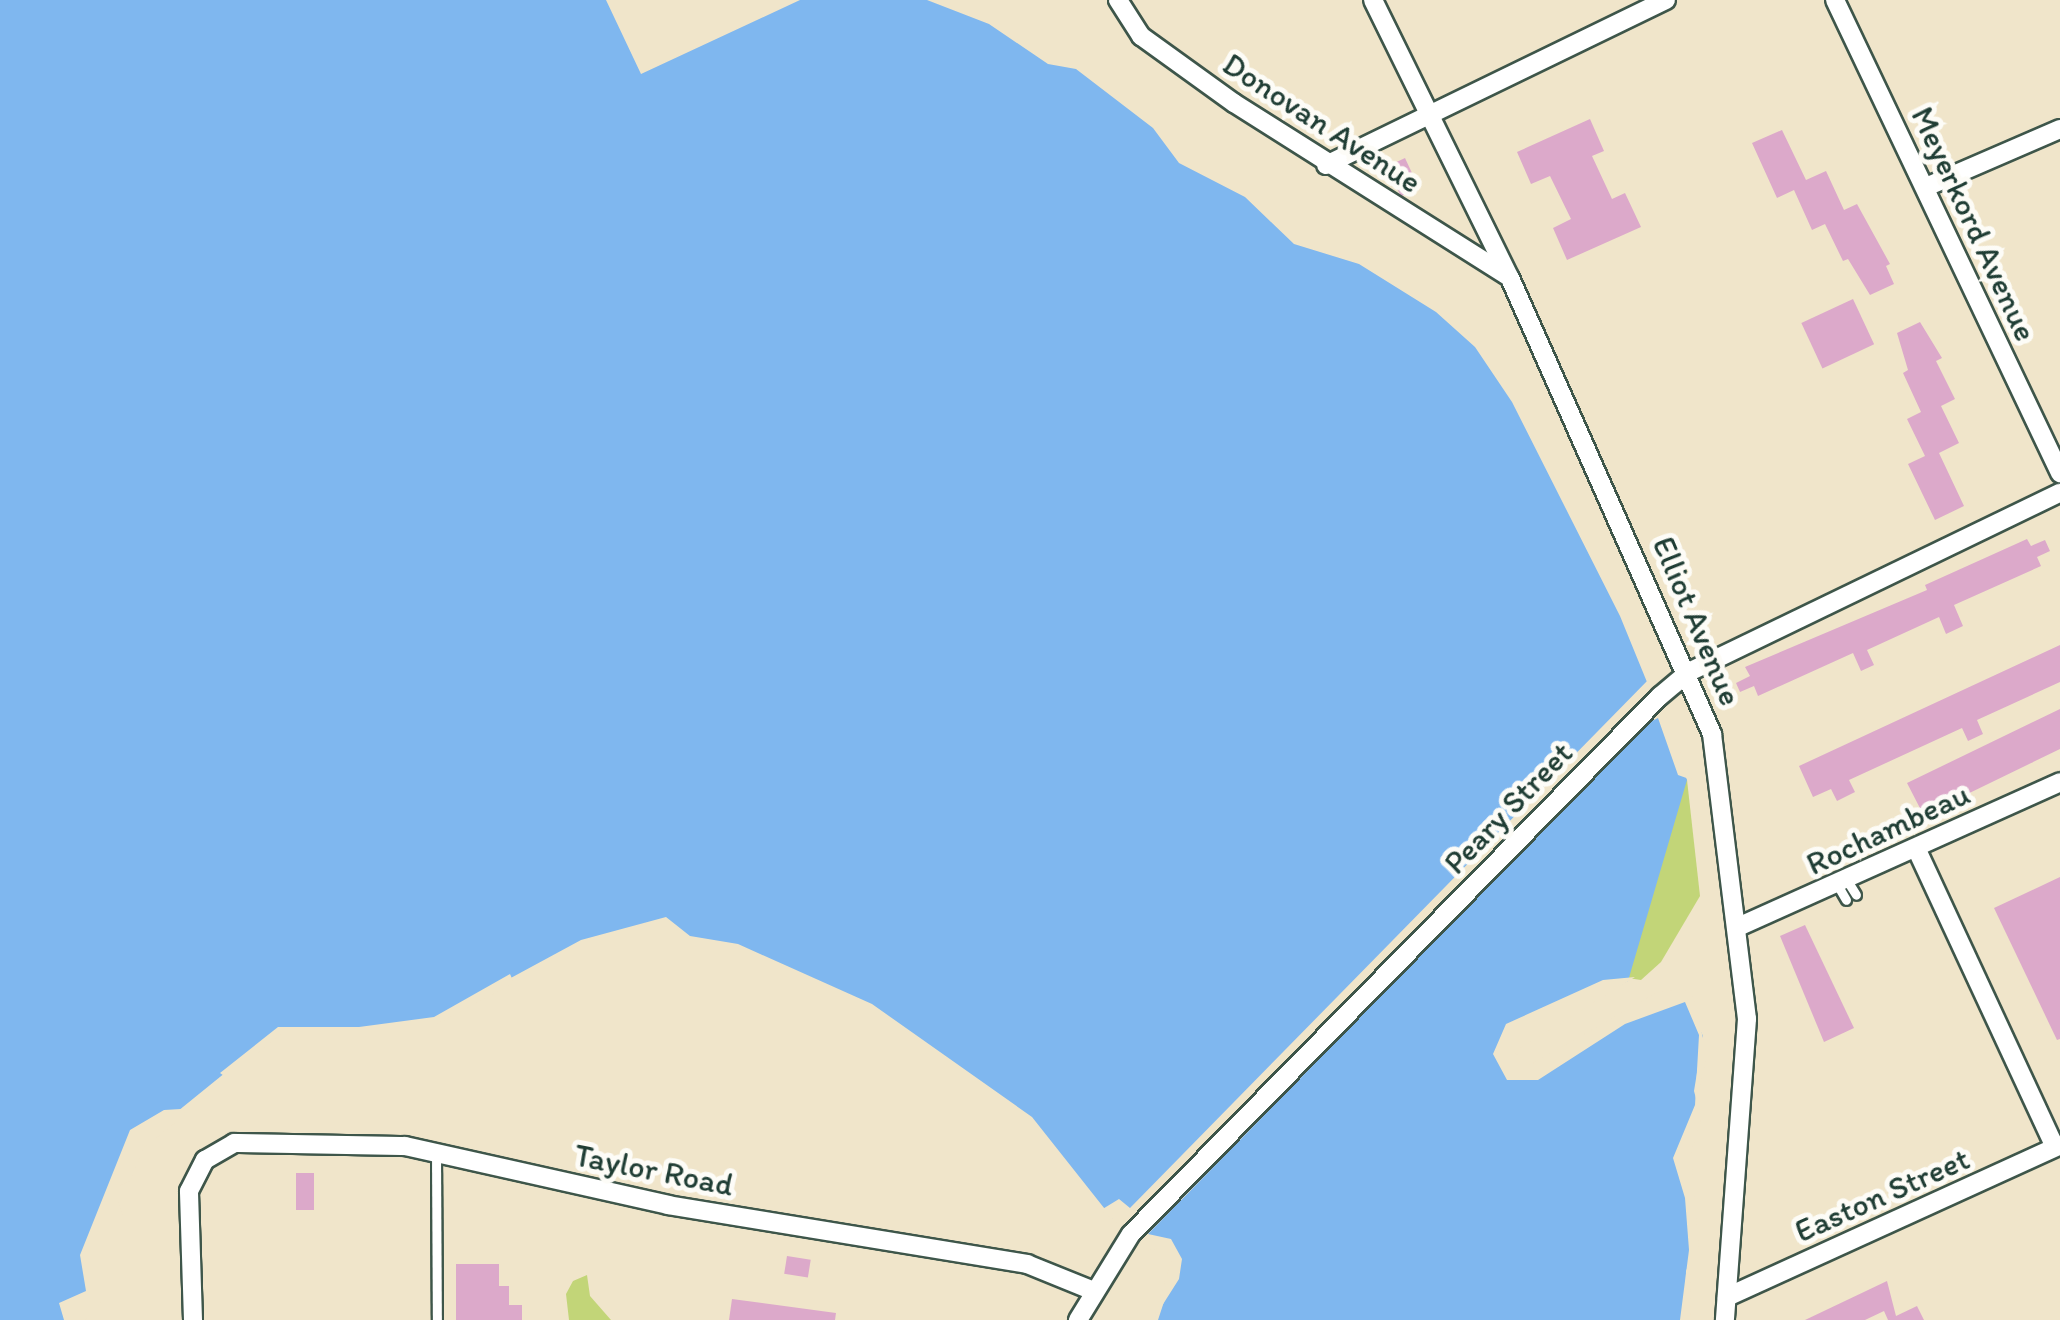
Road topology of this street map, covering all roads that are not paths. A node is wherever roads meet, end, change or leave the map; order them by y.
1 (1118, 0) edge
2 (1374, 0) edge
3 (1666, 0) edge
4 (1836, 0) edge
5 (1426, 112) junction
6 (2060, 129) edge
7 (1326, 165) junction
8 (1926, 187) junction
9 (1510, 278) junction
10 (2060, 473) edge
11 (2060, 493) edge
12 (1689, 672) junction
13 (2060, 782) edge
14 (1917, 850) junction
15 (1740, 926) junction
16 (2057, 1146) edge
17 (436, 1154) junction
18 (1091, 1290) junction
19 (1727, 1298) junction
20 (193, 1320) edge
21 (437, 1320) edge
22 (1078, 1320) edge
23 (1725, 1320) edge

1 - 7 street, Donovan Avenue
2 - 5 street, Elliot Avenue
3 - 5 street
4 - 8 street, Meyerkord Avenue
5 - 7 street
5 - 9 street, Elliot Avenue
6 - 8 street
7 - 9 street, Donovan Avenue
8 - 10 street, Meyerkord Avenue
9 - 12 street, Elliot Avenue
11 - 12 street, Peary Street
12 - 15 street, Elliot Avenue
12 - 18 street, Peary Street
13 - 14 street, Rochambeau
14 - 15 street, Rochambeau
14 - 16 street
15 - 19 street, Elliot Avenue
16 - 19 street, Easton Street
17 - 18 street, Taylor Road
17 - 20 street, Taylor Road
17 - 21 lane
18 - 22 street, Peary Street
19 - 23 street, Elliot Avenue

